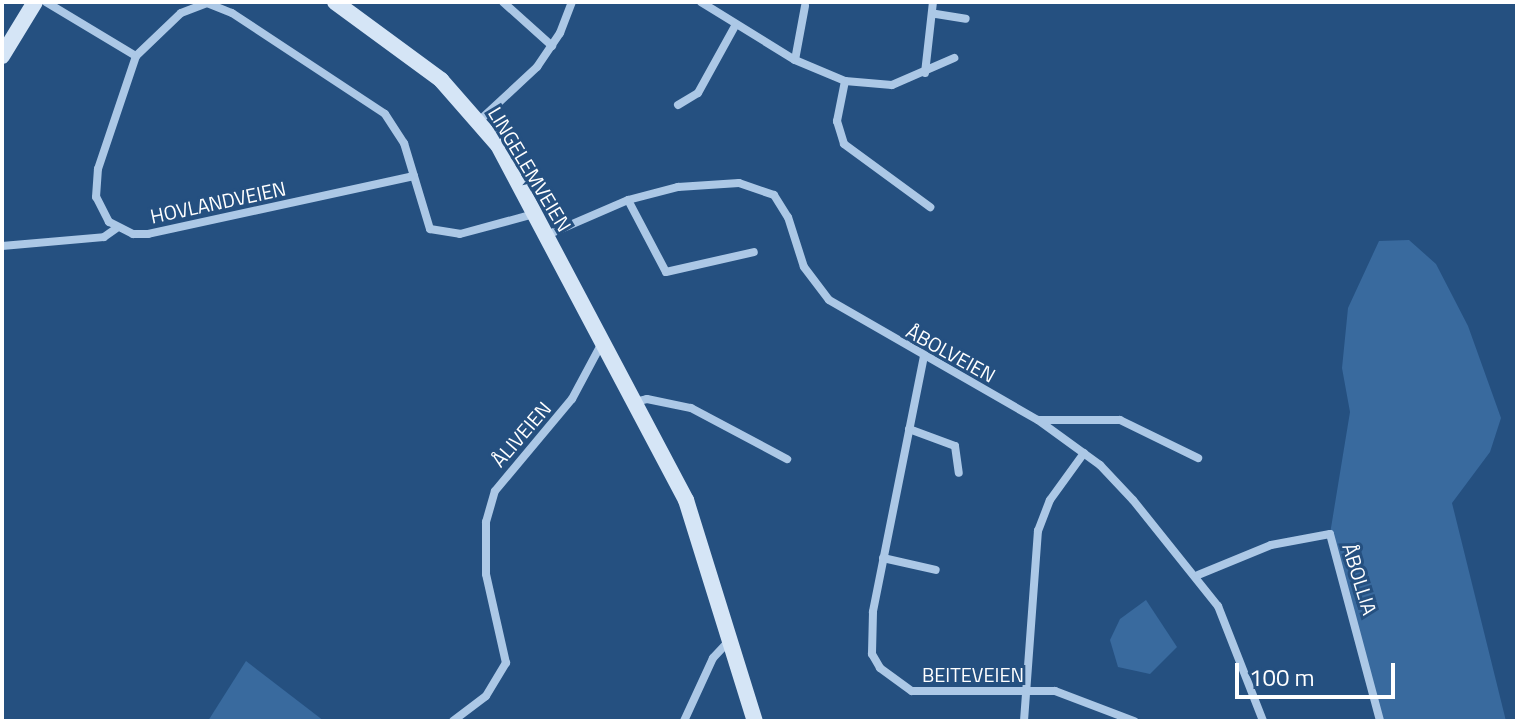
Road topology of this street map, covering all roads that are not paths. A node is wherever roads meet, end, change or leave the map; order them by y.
1 (35, 2) edge
2 (46, 2) edge
3 (335, 2) edge
4 (503, 2) edge
5 (572, 2) edge
6 (701, 2) edge
7 (933, 2) edge
8 (805, 6) dead end
9 (936, 14) junction
10 (966, 19) dead end
11 (735, 26) junction
12 (552, 46) junction
13 (2, 56) edge
14 (136, 56) junction
15 (954, 58) dead end
16 (795, 60) junction
17 (925, 73) junction
18 (845, 81) junction
19 (678, 105) dead end
20 (480, 120) junction
21 (414, 176) junction
22 (628, 200) junction
23 (930, 207) dead end
24 (535, 214) junction
25 (117, 228) junction
26 (547, 235) junction
27 (2, 246) edge
28 (754, 252) dead end
29 (603, 341) junction
30 (924, 356) junction
31 (635, 402) junction
32 (1038, 420) junction
33 (909, 429) junction
34 (1084, 453) junction
35 (1198, 458) dead end
36 (787, 459) dead end
37 (959, 473) dead end
38 (883, 558) junction
39 (936, 570) dead end
40 (1198, 575) junction
41 (729, 641) junction
42 (1024, 689) junction
43 (453, 721) edge
44 (684, 721) edge
45 (755, 721) edge
46 (1024, 721) edge
47 (1134, 721) edge
48 (1263, 721) edge
49 (1380, 721) edge

1 - 13 main road
2 - 14 street
3 - 20 main road, LINGELEMVEIEN
4 - 12 street
5 - 12 street
6 - 11 street
7 - 9 street
8 - 16 street
9 - 10 street
9 - 17 street
11 - 16 street
11 - 19 street
12 - 20 street
14 - 21 street
14 - 25 street
15 - 17 street
16 - 18 street
17 - 18 street
18 - 23 street
20 - 24 main road, LINGELEMVEIEN
21 - 24 street
21 - 25 street, HOVLANDVEIEN
22 - 26 street, ÅBOLVEIEN
22 - 28 street
22 - 30 street, ÅBOLVEIEN
24 - 26 main road, LINGELEMVEIEN
25 - 27 street
26 - 29 main road, LINGELEMVEIEN
29 - 31 main road, LINGELEMVEIEN
29 - 43 street, ÅLIVEIEN
30 - 32 street, ÅBOLVEIEN
30 - 33 street, BEITEVEIEN
31 - 36 street
31 - 41 main road, LINGELEMVEIEN
32 - 34 street, ÅBOLVEIEN
32 - 35 street
33 - 37 street
33 - 38 street, BEITEVEIEN
34 - 40 street, ÅBOLVEIEN
34 - 42 street
38 - 39 street
38 - 42 street, BEITEVEIEN
40 - 48 street, ÅBOLVEIEN
40 - 49 street, ÅBOLLIA
41 - 44 street
41 - 45 main road, LINGELEMVEIEN
42 - 46 street
42 - 47 street, BEITEVEIEN

